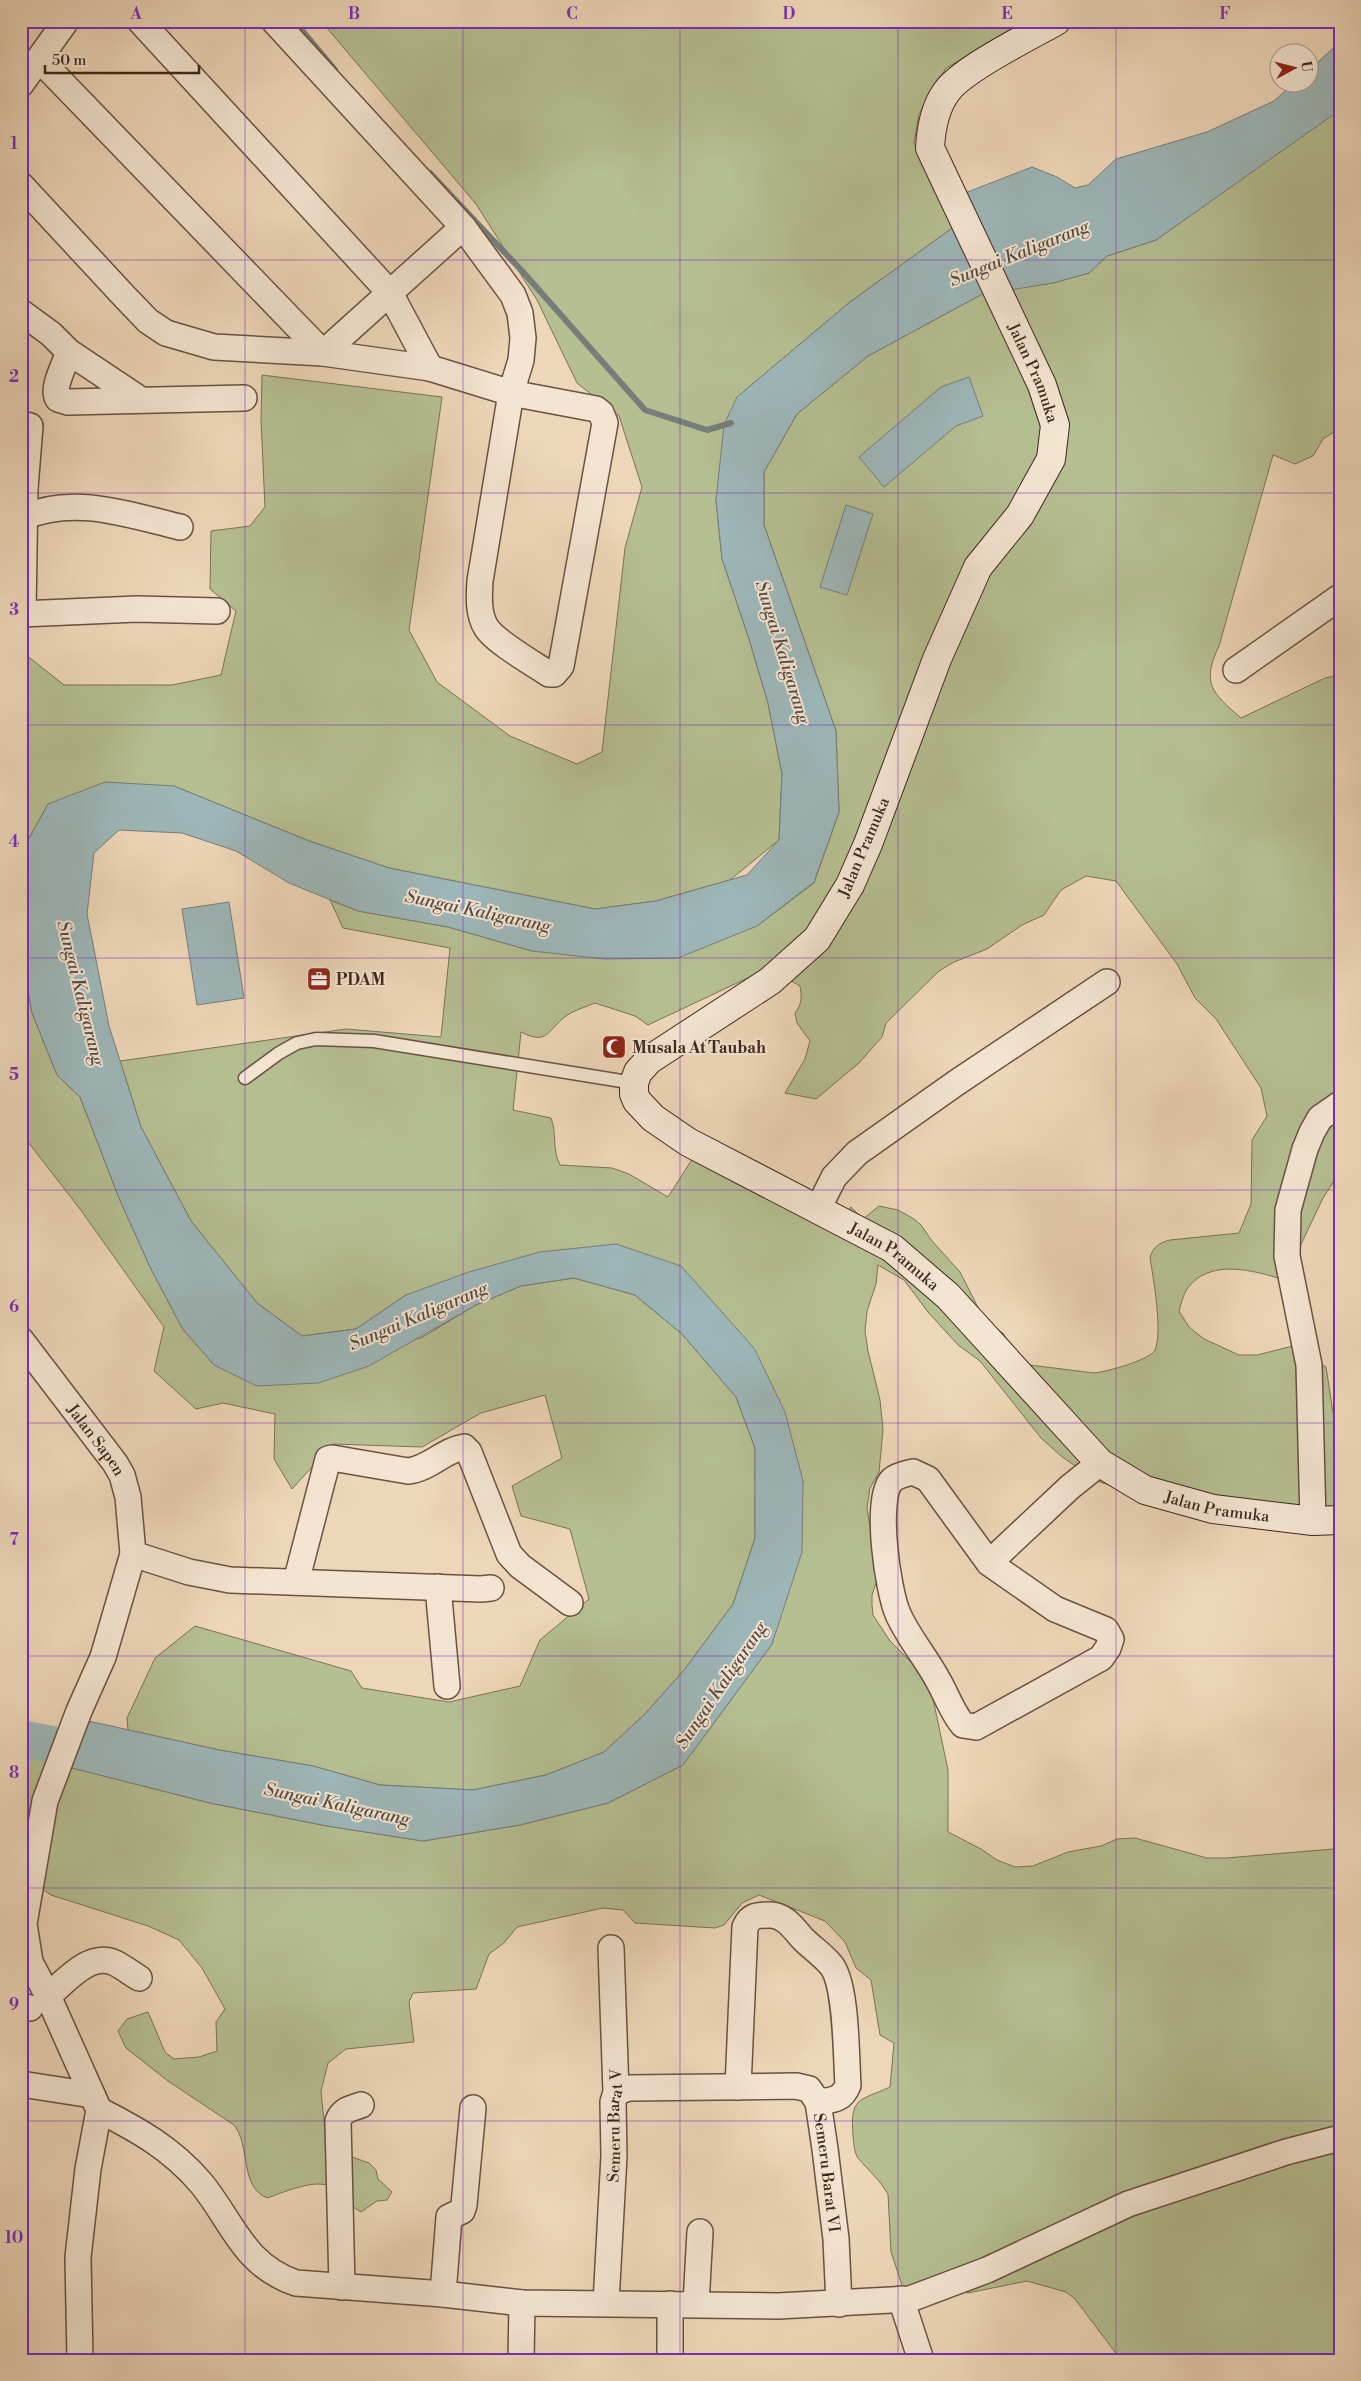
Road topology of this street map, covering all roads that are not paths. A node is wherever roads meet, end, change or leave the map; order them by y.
1 (66, 21) edge
2 (140, 21) edge
3 (274, 21) edge
4 (1056, 21) edge
5 (39, 59) junction
6 (21, 84) edge
7 (21, 185) edge
8 (463, 226) junction
9 (390, 293) junction
10 (21, 312) edge
11 (69, 352) junction
12 (323, 353) junction
13 (430, 368) junction
14 (511, 393) junction
15 (244, 398) dead end
16 (141, 400) junction
17 (21, 424) edge
18 (23, 488) edge
19 (24, 517) junction
20 (180, 527) dead end
21 (1340, 597) edge
22 (217, 611) dead end
23 (22, 614) edge
24 (1236, 670) dead end
25 (1107, 982) dead end
26 (245, 1078) dead end
27 (634, 1083) junction
28 (1340, 1104) edge
29 (818, 1209) junction
30 (21, 1340) edge
31 (30, 1370) edge
32 (1100, 1462) junction
33 (1340, 1520) edge
34 (1313, 1521) junction
35 (133, 1554) junction
36 (989, 1563) junction
37 (296, 1582) junction
38 (438, 1587) junction
39 (490, 1588) dead end
40 (570, 1603) dead end
41 (447, 1686) dead end
42 (23, 1924) edge
43 (611, 1948) dead end
44 (139, 1978) dead end
45 (33, 2003) edge
46 (21, 2084) edge
47 (738, 2087) junction
48 (616, 2092) junction
49 (95, 2102) junction
50 (818, 2102) junction
51 (361, 2105) dead end
52 (472, 2108) dead end
53 (1340, 2138) edge
54 (700, 2232) dead end
55 (342, 2287) junction
56 (443, 2294) junction
57 (901, 2299) junction
58 (522, 2303) junction
59 (606, 2303) junction
60 (670, 2304) junction
61 (696, 2304) junction
62 (839, 2304) junction
63 (80, 2360) edge
64 (521, 2360) edge
65 (670, 2360) edge
66 (921, 2360) edge

1 - 5 street
2 - 9 street
3 - 8 street
4 - 27 main road, Jalan Pramuka
5 - 6 street
5 - 12 street
7 - 12 street
8 - 9 street
8 - 14 street
9 - 12 street
9 - 13 street
10 - 11 street
11 - 16 street
11 - 16 street
12 - 13 street
13 - 14 street
14 - 14 street
15 - 16 street
17 - 18 street
18 - 19 street
19 - 20 street
19 - 23 street
21 - 24 street
22 - 23 street
25 - 29 street
26 - 27 lane
27 - 29 main road, Jalan Pramuka
28 - 34 street
29 - 32 main road, Jalan Pramuka
30 - 31 street, Jalan Sapen
31 - 35 street, Jalan Sapen
32 - 34 main road, Jalan Pramuka
32 - 36 street
33 - 34 main road, Jalan Pramuka
35 - 37 street
35 - 42 street
36 - 36 street
37 - 38 street
37 - 40 street
38 - 39 street
38 - 41 street
42 - 45 street
43 - 48 street, Semeru Barat V
44 - 45 street
45 - 49 street
46 - 49 street
47 - 48 street, Semeru Barat VI
47 - 50 street, Semeru Barat VI
47 - 50 street
48 - 59 street, Semeru Barat V
49 - 55 street
49 - 63 street
50 - 62 street, Semeru Barat VI
51 - 55 street
52 - 56 street
53 - 57 street
54 - 61 street
55 - 56 street
56 - 58 street
57 - 62 street
57 - 66 street
58 - 59 street
58 - 64 street
59 - 60 street
60 - 61 street
60 - 65 street
61 - 62 street

